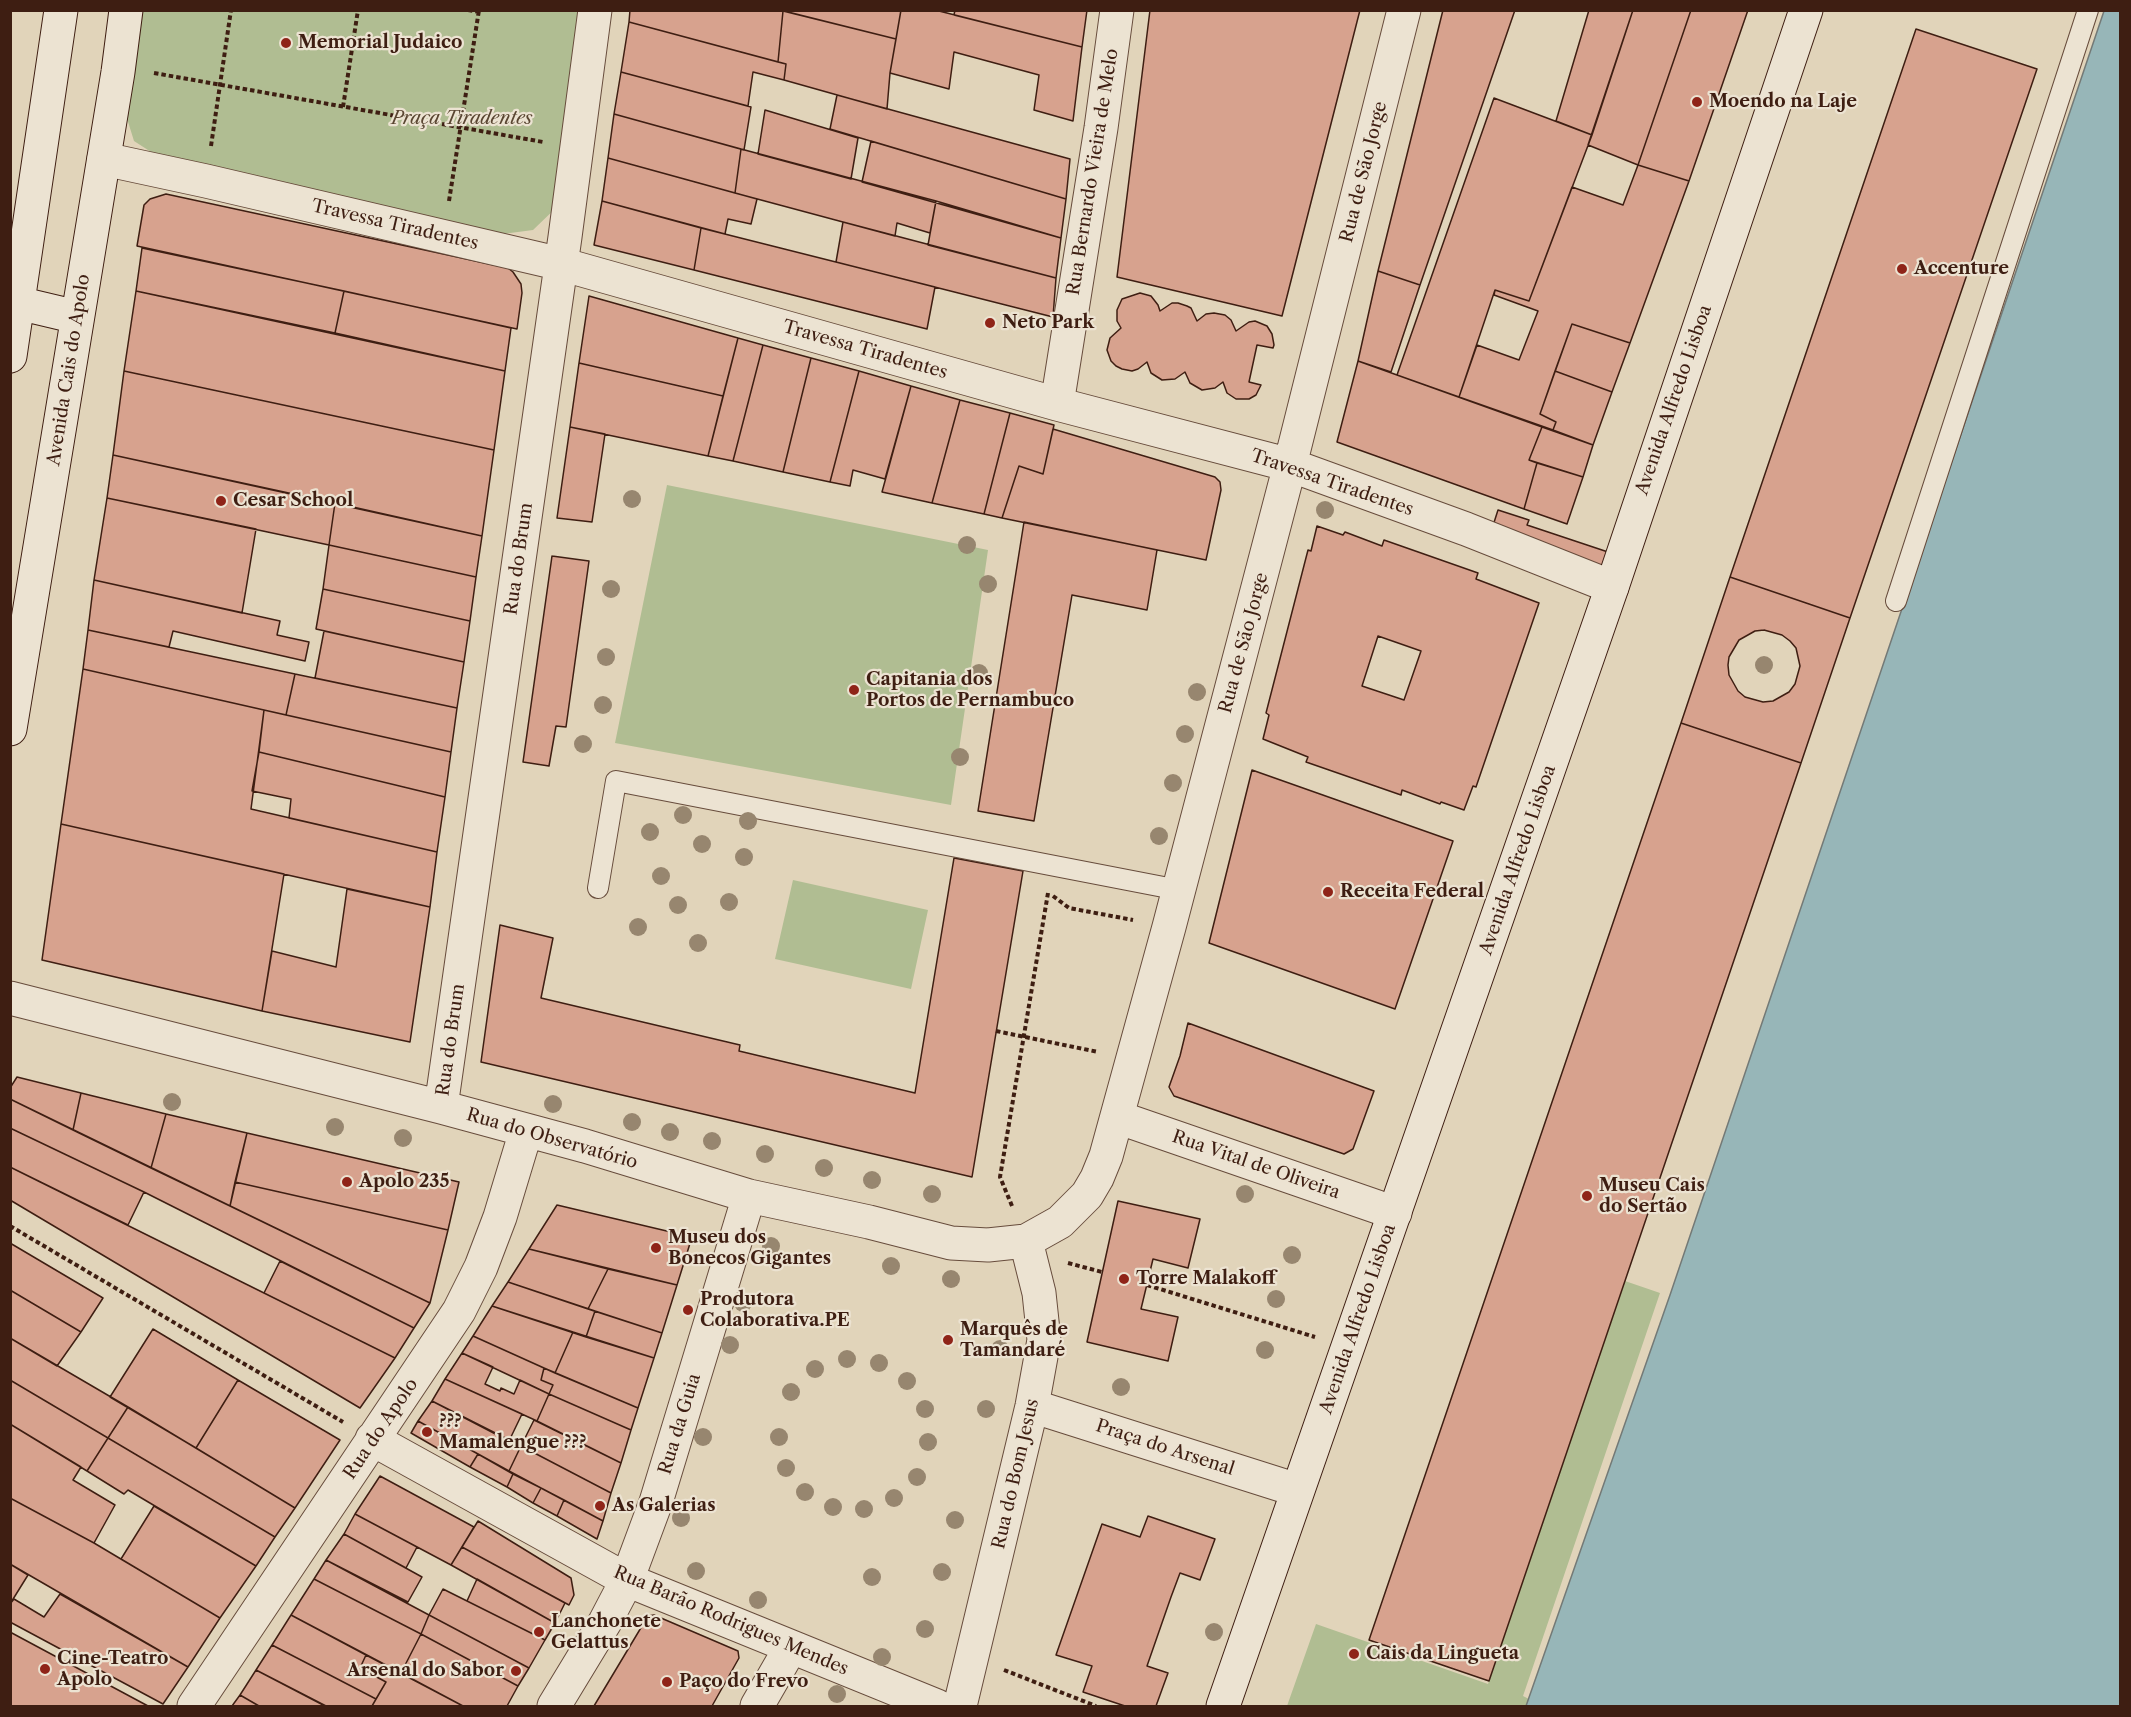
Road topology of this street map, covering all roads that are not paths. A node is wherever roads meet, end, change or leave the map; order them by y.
1 (61, 10) edge
2 (126, 10) edge
3 (595, 10) edge
4 (1117, 10) edge
5 (1404, 10) edge
6 (1806, 10) edge
7 (2088, 10) edge
8 (104, 159) junction
9 (561, 264) junction
10 (18, 303) junction
11 (77, 317) junction
12 (10, 356) edge
13 (1057, 405) junction
14 (1290, 465) junction
15 (1612, 587) junction
16 (1896, 601) dead end
17 (10, 729) edge
18 (598, 888) dead end
19 (1179, 890) junction
20 (10, 998) edge
21 (441, 1107) junction
22 (1117, 1117) junction
23 (526, 1131) junction
24 (749, 1196) junction
25 (1395, 1213) junction
26 (1026, 1241) junction
27 (1032, 1406) junction
28 (372, 1439) junction
29 (1297, 1490) junction
30 (627, 1580) junction
31 (790, 1647) junction
32 (194, 1707) edge
33 (554, 1707) edge
34 (757, 1707) edge
35 (937, 1707) edge
36 (960, 1707) edge
37 (1223, 1707) edge

1 - 10 street
2 - 8 street, Avenida Cais do Apolo
3 - 9 street, Rua do Brum
4 - 13 street, Rua Bernardo Vieira de Melo
5 - 14 street, Rua de São Jorge
6 - 15 street, Avenida Alfredo Lisboa
7 - 16 lane
8 - 9 street, Travessa Tiradentes
8 - 11 street, Avenida Cais do Apolo
9 - 13 street, Travessa Tiradentes
9 - 21 street, Rua do Brum
10 - 11 street
10 - 12 street
11 - 17 street, Avenida Cais do Apolo
13 - 14 street, Travessa Tiradentes
14 - 15 street, Travessa Tiradentes
14 - 19 street, Rua de São Jorge
15 - 25 street, Avenida Alfredo Lisboa
18 - 19 lane
19 - 22 street, Rua de São Jorge
20 - 21 street, Rua do Observatório
21 - 23 street, Rua do Observatório
22 - 25 street, Rua Vital de Oliveira
22 - 26 street, Rua de São Jorge
23 - 24 street, Rua do Observatório
23 - 28 street, Rua do Apolo
24 - 26 street, Rua do Observatório
24 - 30 street, Rua da Guia
25 - 29 street, Avenida Alfredo Lisboa
26 - 27 street, Rua do Bom Jesus
27 - 29 street, Praça do Arsenal
27 - 36 street, Rua do Bom Jesus
28 - 30 street, Rua Barão Rodrigues Mendes
28 - 32 street, Rua do Apolo
29 - 37 street, Avenida Alfredo Lisboa
30 - 31 street, Rua Barão Rodrigues Mendes
30 - 33 street, Rua da Guia
31 - 34 street
31 - 35 street, Rua Barão Rodrigues Mendes

